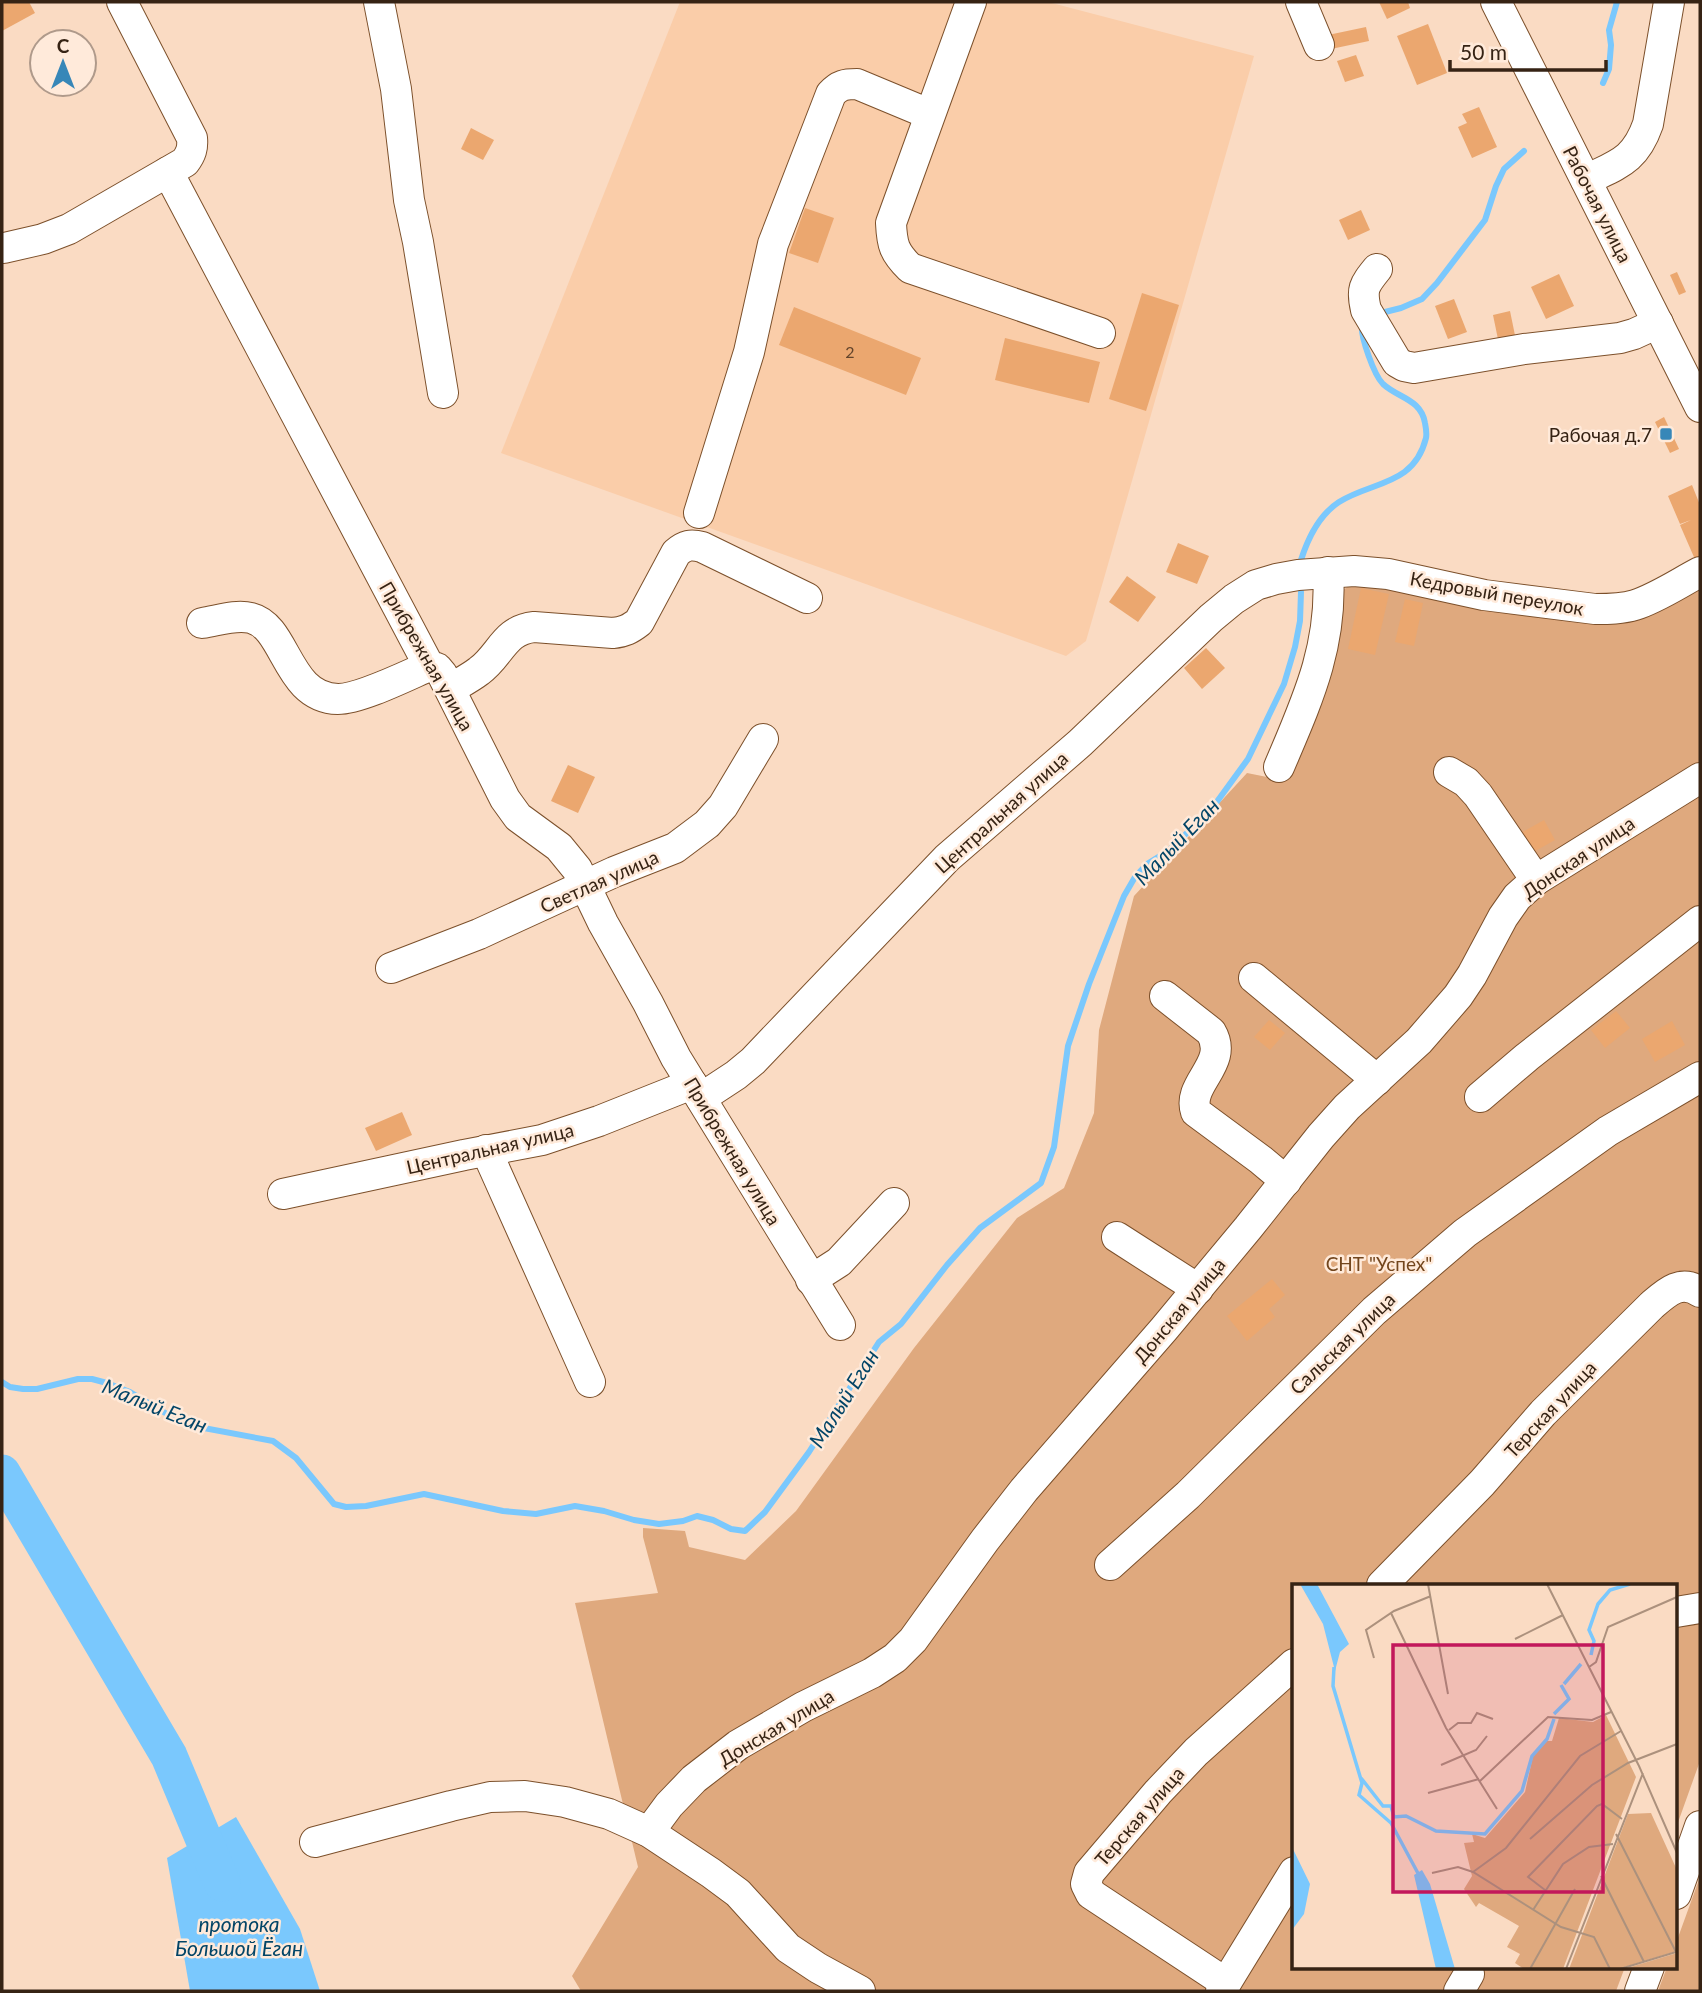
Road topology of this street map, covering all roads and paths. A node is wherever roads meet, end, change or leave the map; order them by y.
1 (122, 2) edge
2 (379, 2) edge
3 (971, 2) edge
4 (1301, 2) edge
5 (1496, 2) edge
6 (1669, 2) edge
7 (1319, 45) dead end
8 (929, 114) junction
9 (167, 172) junction
10 (1586, 180) junction
11 (4, 248) dead end
12 (1377, 269) dead end
13 (1658, 323) junction
14 (1100, 333) dead end
15 (443, 393) dead end
16 (1700, 407) edge
17 (699, 513) dead end
18 (1328, 572) junction
19 (1700, 572) edge
20 (807, 598) dead end
21 (202, 623) dead end
22 (429, 666) junction
23 (450, 689) junction
24 (763, 739) dead end
25 (1279, 767) dead end
26 (1449, 772) dead end
27 (1700, 778) edge
28 (1535, 880) junction
29 (585, 886) junction
30 (1700, 921) edge
31 (391, 968) dead end
32 (1254, 978) dead end
33 (1166, 996) dead end
34 (1700, 1077) edge
35 (1377, 1080) junction
36 (697, 1091) junction
37 (1480, 1097) dead end
38 (486, 1150) junction
39 (1286, 1181) junction
40 (283, 1194) dead end
41 (894, 1203) dead end
42 (1117, 1237) dead end
43 (811, 1280) junction
44 (1198, 1289) junction
45 (1700, 1292) edge
46 (839, 1325) dead end
47 (590, 1382) dead end
48 (1110, 1565) dead end
49 (1383, 1584) edge
50 (1700, 1608) edge
51 (1678, 1612) edge
52 (1292, 1666) edge
53 (1700, 1826) edge
54 (649, 1832) junction
55 (315, 1842) dead end
56 (1292, 1875) edge
57 (1687, 1882) edge
58 (1649, 1968) edge
59 (1224, 1987) edge
60 (860, 1991) edge
61 (1640, 1991) edge

1 - 9 street
2 - 15 street
3 - 8 street
4 - 7 street
5 - 10 street, Рабочая улица
6 - 10 street
8 - 14 street
8 - 17 street
9 - 11 street
9 - 22 street, Прибрежная улица
10 - 13 street, Рабочая улица
12 - 13 street
13 - 16 street, Рабочая улица
18 - 19 street, Кедровый переулок
18 - 25 street
18 - 36 street, Центральная улица
20 - 23 street
21 - 22 street
22 - 23 street, Прибрежная улица
23 - 29 street, Прибрежная улица
24 - 29 street, Светлая улица
26 - 28 street
27 - 28 street, Донская улица
28 - 35 street, Донская улица
29 - 31 street, Светлая улица
29 - 36 street, Прибрежная улица
30 - 37 street
32 - 35 street
33 - 39 street
34 - 48 street, Сальская улица
35 - 39 street, Донская улица
36 - 38 street, Центральная улица
36 - 43 street, Прибрежная улица
38 - 40 street, Центральная улица
38 - 47 street
39 - 44 street, Донская улица
41 - 43 street
42 - 44 street
43 - 46 street, Прибрежная улица
44 - 54 street, Донская улица
45 - 49 street, Терская улица
50 - 51 street
52 - 59 street, Терская улица
53 - 57 street
54 - 55 street
54 - 60 street
56 - 59 street
58 - 61 street

